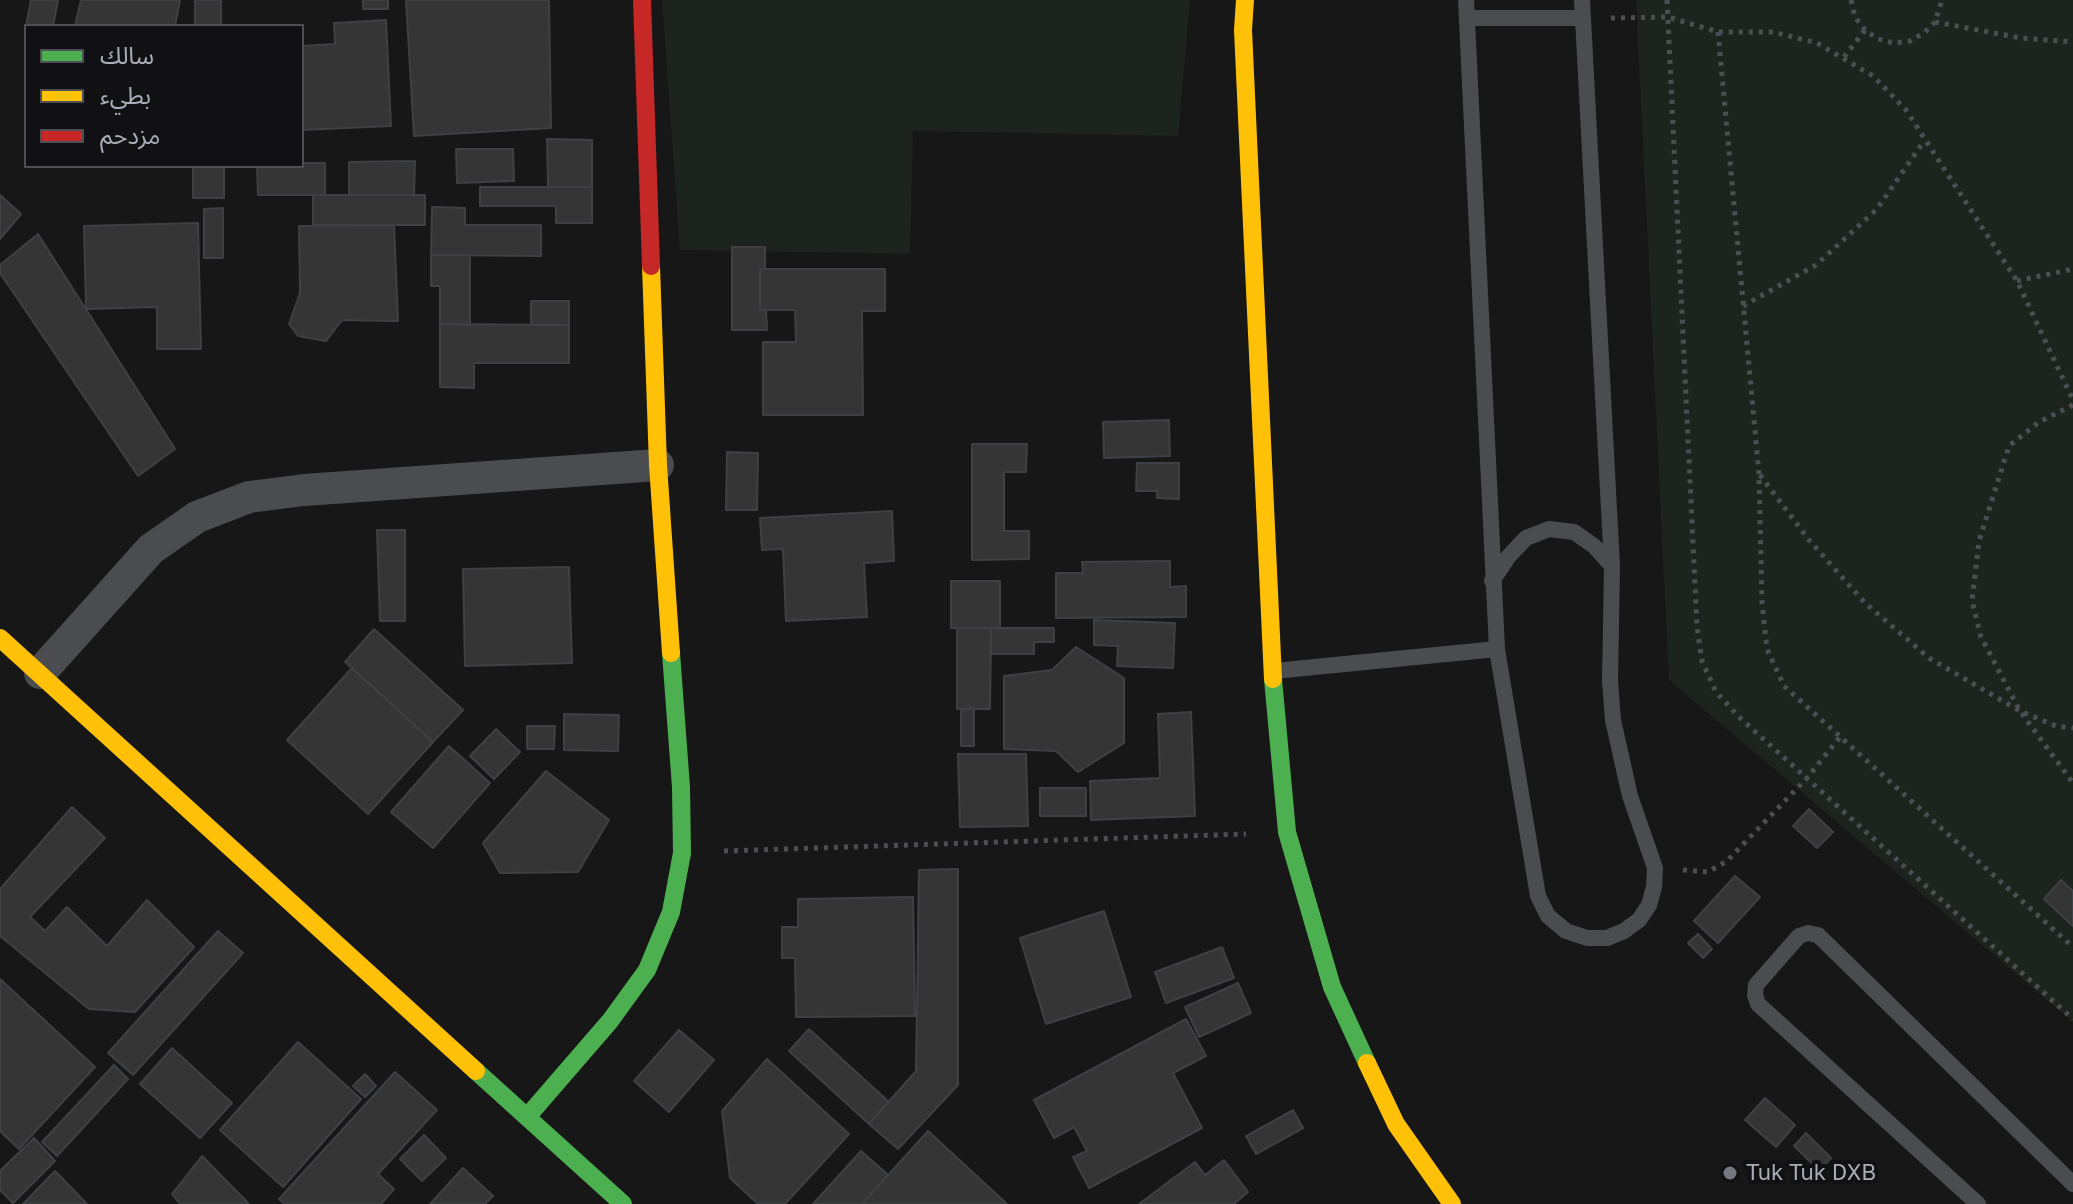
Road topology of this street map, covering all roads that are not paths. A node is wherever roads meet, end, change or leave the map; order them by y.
1 (642, 0) edge
2 (1233, 0) edge
3 (1245, 0) edge
4 (1466, 0) edge
5 (1582, 0) edge
6 (1467, 18) junction
7 (1582, 18) junction
8 (1243, 30) junction
9 (658, 465) junction
10 (1612, 566) junction
11 (1492, 581) junction
12 (0, 638) edge
13 (1497, 649) junction
14 (1272, 671) junction
15 (40, 673) junction
16 (527, 1117) junction
17 (2073, 1184) edge
18 (623, 1204) edge
19 (1452, 1204) edge
20 (1978, 1204) edge

1 - 9 street
2 - 8 street
3 - 8 street
4 - 6 lane
5 - 7 lane
6 - 7 lane
6 - 11 lane
7 - 10 lane
8 - 14 street
9 - 15 street
9 - 16 street
10 - 11 lane
10 - 13 lane
11 - 13 lane
12 - 15 street
13 - 14 lane
14 - 19 street
15 - 16 street
16 - 18 street
17 - 20 lane

